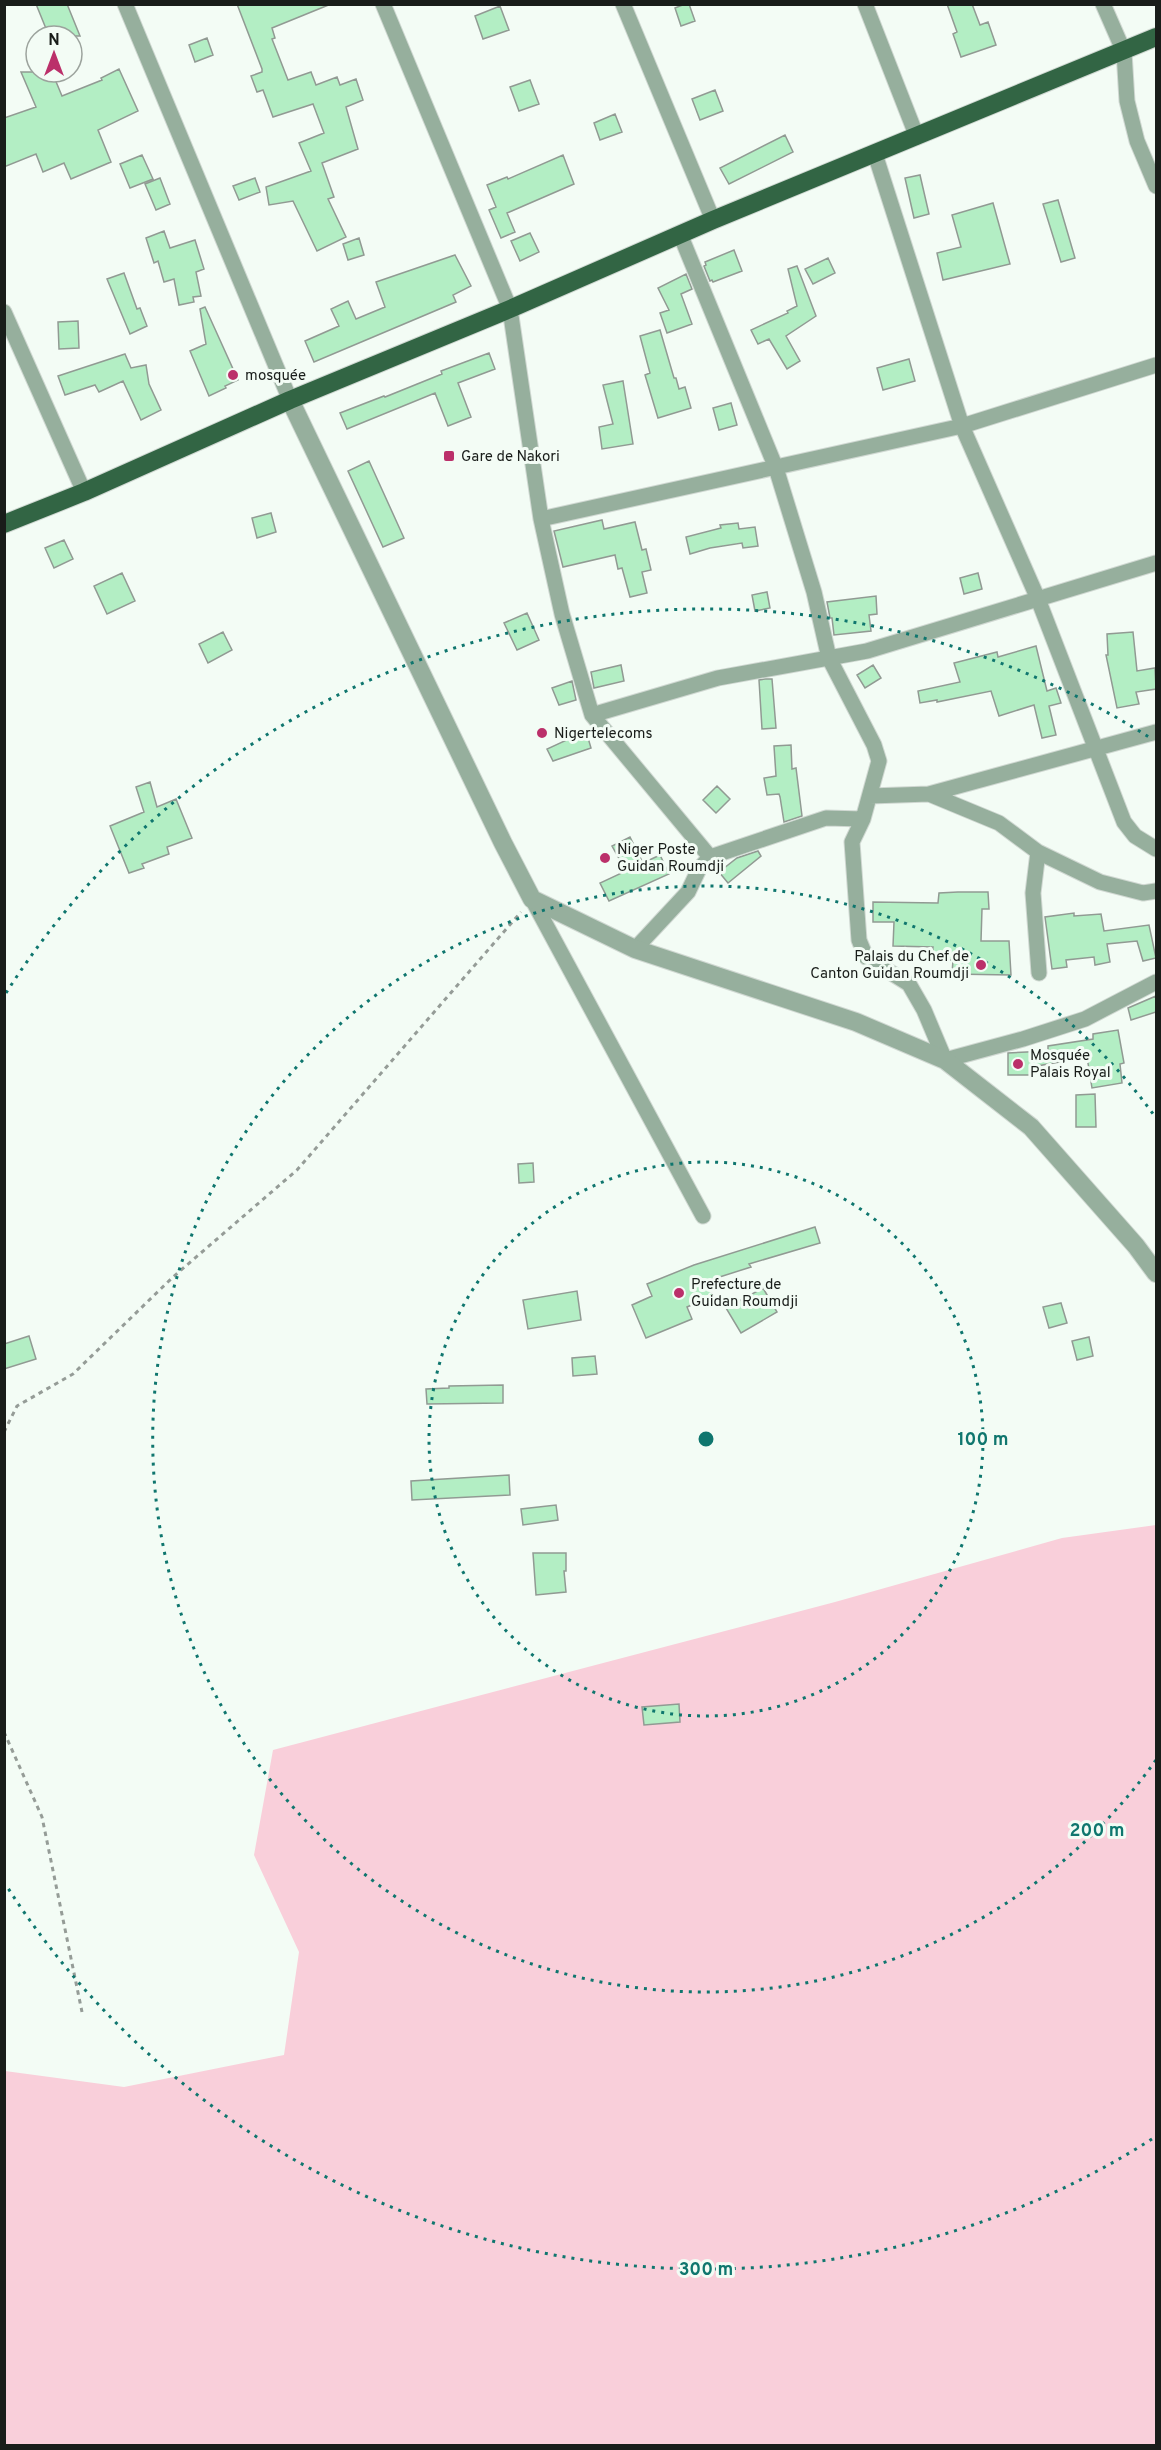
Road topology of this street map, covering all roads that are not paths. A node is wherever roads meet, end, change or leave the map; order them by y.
1 (125, 4) edge
2 (383, 4) edge
3 (623, 4) edge
4 (865, 4) edge
5 (1103, 4) edge
6 (1156, 37) edge
7 (1124, 52) junction
8 (917, 137) junction
9 (875, 154) junction
10 (1156, 186) edge
11 (713, 220) junction
12 (680, 234) junction
13 (510, 309) junction
14 (4, 312) edge
15 (1156, 366) edge
16 (290, 400) junction
17 (962, 426) junction
18 (776, 468) junction
19 (84, 492) junction
20 (541, 519) junction
21 (4, 524) edge
22 (1156, 563) edge
23 (1038, 599) junction
24 (829, 658) junction
25 (592, 715) junction
26 (1156, 732) edge
27 (1098, 749) junction
28 (928, 794) junction
29 (870, 796) junction
30 (863, 819) junction
31 (1156, 849) edge
32 (1038, 852) junction
33 (710, 857) junction
34 (1156, 891) edge
35 (532, 899) junction
36 (635, 949) junction
37 (1039, 973) dead end
38 (1156, 982) edge
39 (945, 1060) junction
40 (703, 1216) dead end
41 (1156, 1273) edge

1 - 16 street
2 - 13 street
3 - 11 street
4 - 8 street
5 - 7 street
6 - 7 highway
7 - 8 highway
7 - 10 street
8 - 9 highway
9 - 11 highway
9 - 17 street
11 - 12 highway
12 - 13 highway
12 - 18 street
13 - 16 highway
13 - 20 street
14 - 19 street
15 - 17 street
16 - 19 highway
16 - 35 street
17 - 18 street
17 - 23 street
18 - 20 street
18 - 24 street
19 - 21 highway
20 - 25 street
22 - 23 street
23 - 24 street
23 - 27 street
24 - 25 street
24 - 29 street
25 - 33 street
26 - 27 street
27 - 28 street
27 - 31 street
28 - 29 street
28 - 32 street
29 - 30 street
30 - 33 street
30 - 39 street
32 - 34 street
32 - 37 street
33 - 36 street
35 - 36 street
35 - 40 street
36 - 39 street
38 - 39 street
39 - 41 street

